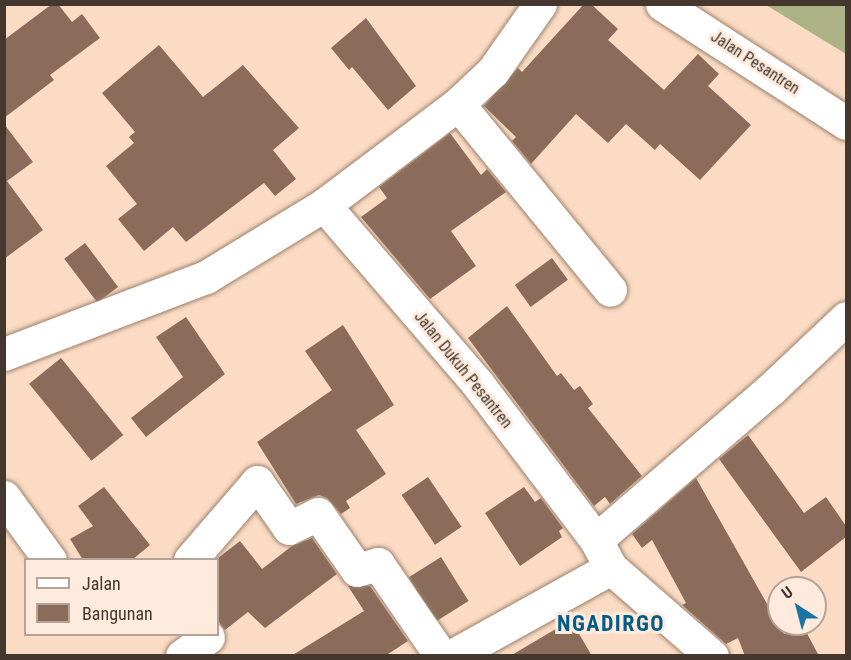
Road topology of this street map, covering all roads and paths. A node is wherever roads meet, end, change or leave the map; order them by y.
1 (540, 4) edge
2 (662, 4) edge
3 (458, 104) junction
4 (846, 123) edge
5 (324, 205) junction
6 (610, 290) dead end
7 (846, 318) edge
8 (4, 354) edge
9 (6, 501) edge
10 (596, 540) junction
11 (49, 558) edge
12 (192, 558) edge
13 (611, 568) junction
14 (441, 656) edge
15 (452, 656) edge
16 (712, 656) edge

1 - 3 street
2 - 4 street, Jalan Pesantren
3 - 5 street
3 - 6 street
5 - 8 street
5 - 10 street, Jalan Dukuh Pesantren
7 - 10 street
9 - 11 street
10 - 13 street, Jalan Dukuh Pesantren
12 - 14 street
13 - 15 street
13 - 16 street, Jalan Dukuh Pesantren

